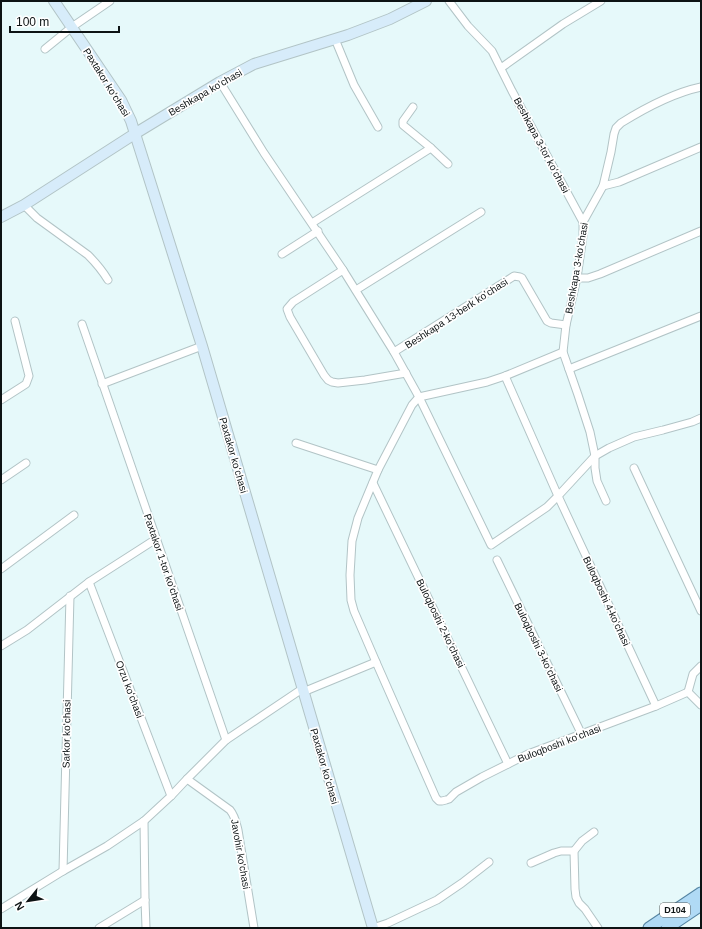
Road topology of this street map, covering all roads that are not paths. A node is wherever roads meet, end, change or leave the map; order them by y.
1 (54, 1) edge
2 (110, 1) edge
3 (448, 1) edge
4 (601, 1) edge
5 (420, 2) edge
6 (72, 27) junction
7 (336, 39) junction
8 (45, 49) dead end
9 (501, 68) junction
10 (220, 82) junction
11 (701, 87) edge
12 (413, 107) dead end
13 (378, 127) dead end
14 (136, 133) junction
15 (701, 147) edge
16 (431, 148) junction
17 (448, 164) dead end
18 (603, 186) junction
19 (24, 205) junction
20 (481, 212) dead end
21 (1, 217) edge
22 (583, 222) junction
23 (312, 223) junction
24 (318, 231) junction
25 (701, 231) edge
26 (282, 254) dead end
27 (343, 270) junction
28 (576, 278) junction
29 (108, 280) dead end
30 (356, 290) junction
31 (701, 316) edge
32 (15, 321) dead end
33 (82, 324) dead end
34 (566, 325) junction
35 (202, 346) junction
36 (394, 352) junction
37 (563, 352) junction
38 (569, 369) junction
39 (406, 373) junction
40 (505, 376) junction
41 (102, 384) junction
42 (419, 397) junction
43 (1, 400) edge
44 (701, 418) edge
45 (296, 443) dead end
46 (595, 456) junction
47 (26, 463) dead end
48 (634, 468) dead end
49 (378, 470) junction
50 (1, 480) edge
51 (373, 483) junction
52 (558, 496) junction
53 (606, 501) dead end
54 (74, 515) dead end
55 (156, 539) junction
56 (497, 560) dead end
57 (1, 569) edge
58 (89, 582) junction
59 (70, 596) junction
60 (701, 611) edge
61 (1, 646) edge
62 (376, 662) junction
63 (701, 666) edge
64 (303, 691) junction
65 (688, 692) junction
66 (701, 705) edge
67 (656, 706) junction
68 (582, 735) junction
69 (226, 740) junction
70 (508, 764) junction
71 (187, 779) junction
72 (171, 796) junction
73 (144, 821) junction
74 (594, 832) dead end
75 (574, 851) junction
76 (489, 862) dead end
77 (530, 863) dead end
78 (63, 871) junction
79 (701, 892) edge
80 (144, 900) junction
81 (701, 905) edge
82 (1, 909) edge
83 (99, 928) edge
84 (146, 928) edge
85 (254, 928) edge
86 (373, 928) edge
87 (598, 928) edge
88 (649, 928) edge
89 (667, 928) edge

1 - 6 main road, Paxtakor koʻchasi
2 - 6 street
3 - 9 street, Beshkapa 3-tor koʻchasi
4 - 9 street
5 - 7 main road, Beshkapa ko'chasi
6 - 8 street
6 - 14 main road, Paxtakor koʻchasi
7 - 10 main road, Beshkapa ko'chasi
7 - 13 street
9 - 22 street, Beshkapa 3-tor koʻchasi
10 - 14 main road, Beshkapa ko'chasi
10 - 23 street, Beshkapa 13-berk koʼchasi
11 - 18 street, Beshkapa 3-koʻchasi
12 - 16 street
14 - 19 main road, Beshkapa ko'chasi
14 - 35 main road, Paxtakor koʻchasi
15 - 18 street
16 - 17 street
16 - 23 street
18 - 22 street, Beshkapa 3-koʻchasi
19 - 21 main road, Beshkapa ko'chasi
19 - 29 street
20 - 30 street
22 - 28 street, Beshkapa 3-koʻchasi
23 - 24 street, Beshkapa 13-berk koʼchasi
24 - 26 street
24 - 27 street, Beshkapa 13-berk koʼchasi
25 - 28 street
27 - 30 street, Beshkapa 13-berk koʼchasi
27 - 39 street
28 - 34 street, Beshkapa 3-koʻchasi
30 - 36 street, Beshkapa 13-berk koʼchasi
31 - 38 street
32 - 43 street
33 - 41 street, Paxtakor 1-tor koʻchasi
34 - 36 street, Beshkapa 13-berk koʼchasi
34 - 37 street, Beshkapa 3-koʻchasi
35 - 41 street
35 - 64 main road, Paxtakor koʻchasi
36 - 39 street, Beshkapa 13-berk koʼchasi
37 - 38 street, Beshkapa 3-koʻchasi
37 - 40 street
38 - 46 street, Beshkapa 3-koʻchasi
39 - 42 street, Beshkapa 13-berk koʼchasi
40 - 42 street
40 - 52 street, Buloqboshi 4-koʻchasi
41 - 55 street, Paxtakor 1-tor koʻchasi
42 - 49 street
42 - 52 street, Beshkapa 13-berk koʼchasi
44 - 46 street
45 - 49 street
46 - 52 street
46 - 53 street, Beshkapa 3-koʻchasi
47 - 50 street
48 - 60 street
49 - 51 street
51 - 62 street
51 - 70 street, Buloqboshi 2-koʻchasi
52 - 67 street, Buloqboshi 4-koʻchasi
54 - 57 street
55 - 58 street
55 - 69 street, Paxtakor 1-tor koʻchasi
56 - 68 street, Buloqboshi 3-koʻchasi
58 - 59 street
58 - 72 street, Orzu koʻchasi
59 - 61 street
59 - 78 street, Sarkor koʻchasi
62 - 64 street
62 - 70 street, Buloqboshi koʻchasi
63 - 65 street
64 - 69 street
64 - 86 main road, Paxtakor koʻchasi
65 - 66 street
65 - 67 street, Buloqboshi koʻchasi
67 - 68 street, Buloqboshi koʻchasi
68 - 70 street, Buloqboshi koʻchasi
69 - 71 street
71 - 72 street
71 - 85 street, Javohir ko'chasi
72 - 73 street
73 - 78 street
73 - 80 street
74 - 75 street
75 - 77 street
75 - 87 street
76 - 86 street
78 - 82 street
79 - 88 main road, D104
80 - 83 street
80 - 84 street
81 - 89 main road, D104

